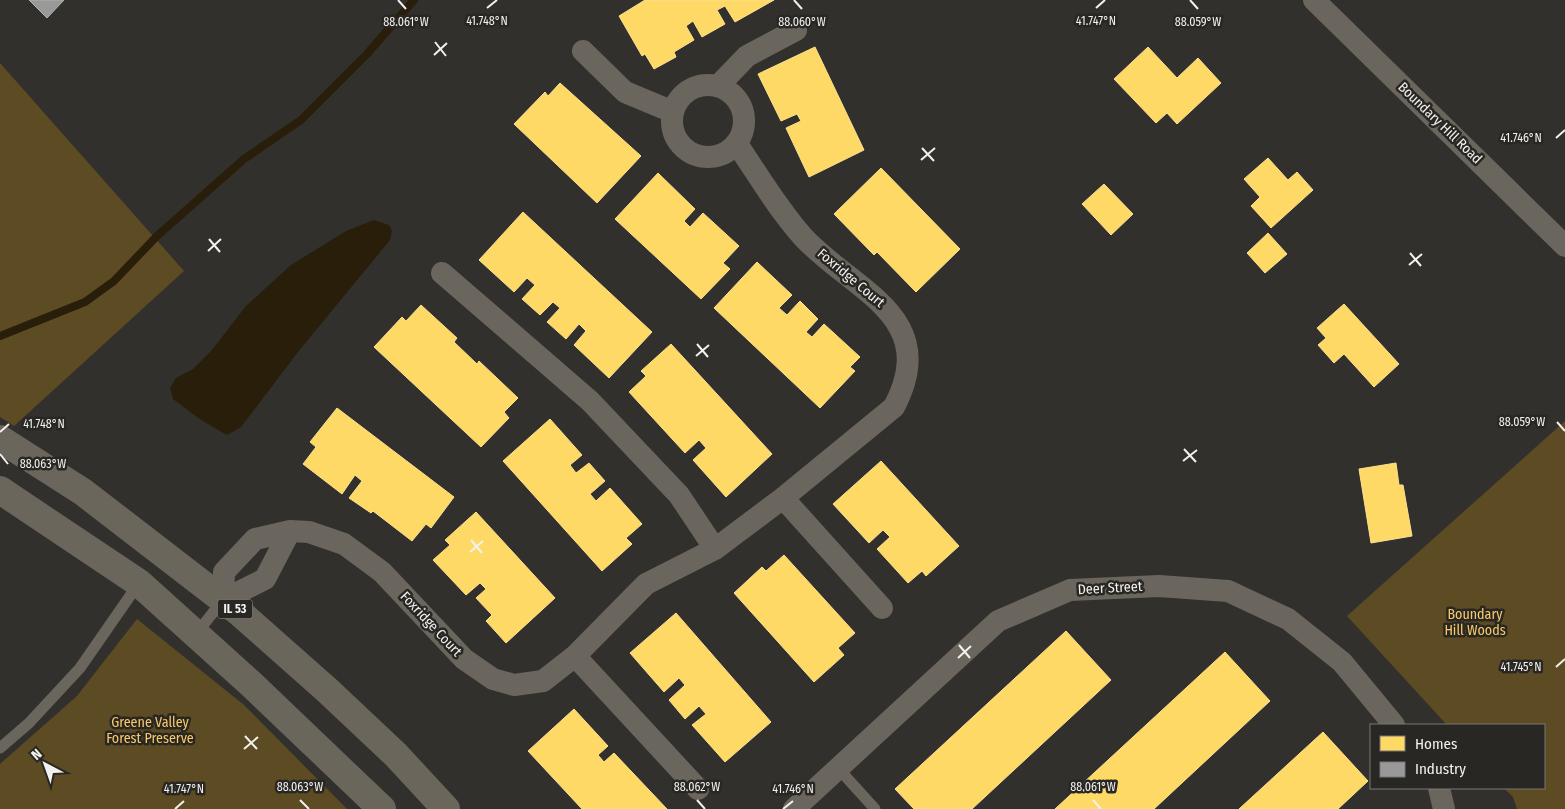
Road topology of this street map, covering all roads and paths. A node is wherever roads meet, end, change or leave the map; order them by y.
1 (1314, 0) edge
2 (796, 30) dead end
3 (583, 51) dead end
4 (718, 86) junction
5 (673, 112) junction
6 (738, 144) junction
7 (1565, 246) edge
8 (442, 273) dead end
9 (0, 439) edge
10 (0, 490) edge
11 (784, 498) junction
12 (290, 531) junction
13 (715, 549) junction
14 (139, 583) junction
15 (223, 600) junction
16 (882, 608) dead end
17 (196, 634) junction
18 (575, 656) junction
19 (1393, 724) edge
20 (0, 748) edge
21 (837, 767) junction
22 (698, 788) dead end
23 (1439, 789) edge
24 (382, 809) edge
25 (446, 809) edge
26 (794, 809) edge
27 (875, 809) edge
28 (1444, 809) edge

1 - 7 street, Boundary Hill Road
2 - 4 street
3 - 5 street
4 - 5 street
4 - 6 street
5 - 6 street
6 - 11 street, Foxridge Court
8 - 13 street
9 - 15 main road, IL 53
10 - 14 main road
11 - 13 street, Foxridge Court
11 - 16 street
12 - 15 street
12 - 15 street, Foxridge Court
12 - 18 street, Foxridge Court
13 - 18 street, Foxridge Court
14 - 17 main road
14 - 20 lane
15 - 17 lane
15 - 25 main road, IL 53
17 - 24 main road
18 - 22 street
19 - 21 street, Deer Street
21 - 26 street, Deer Street
21 - 27 lane
23 - 28 street

